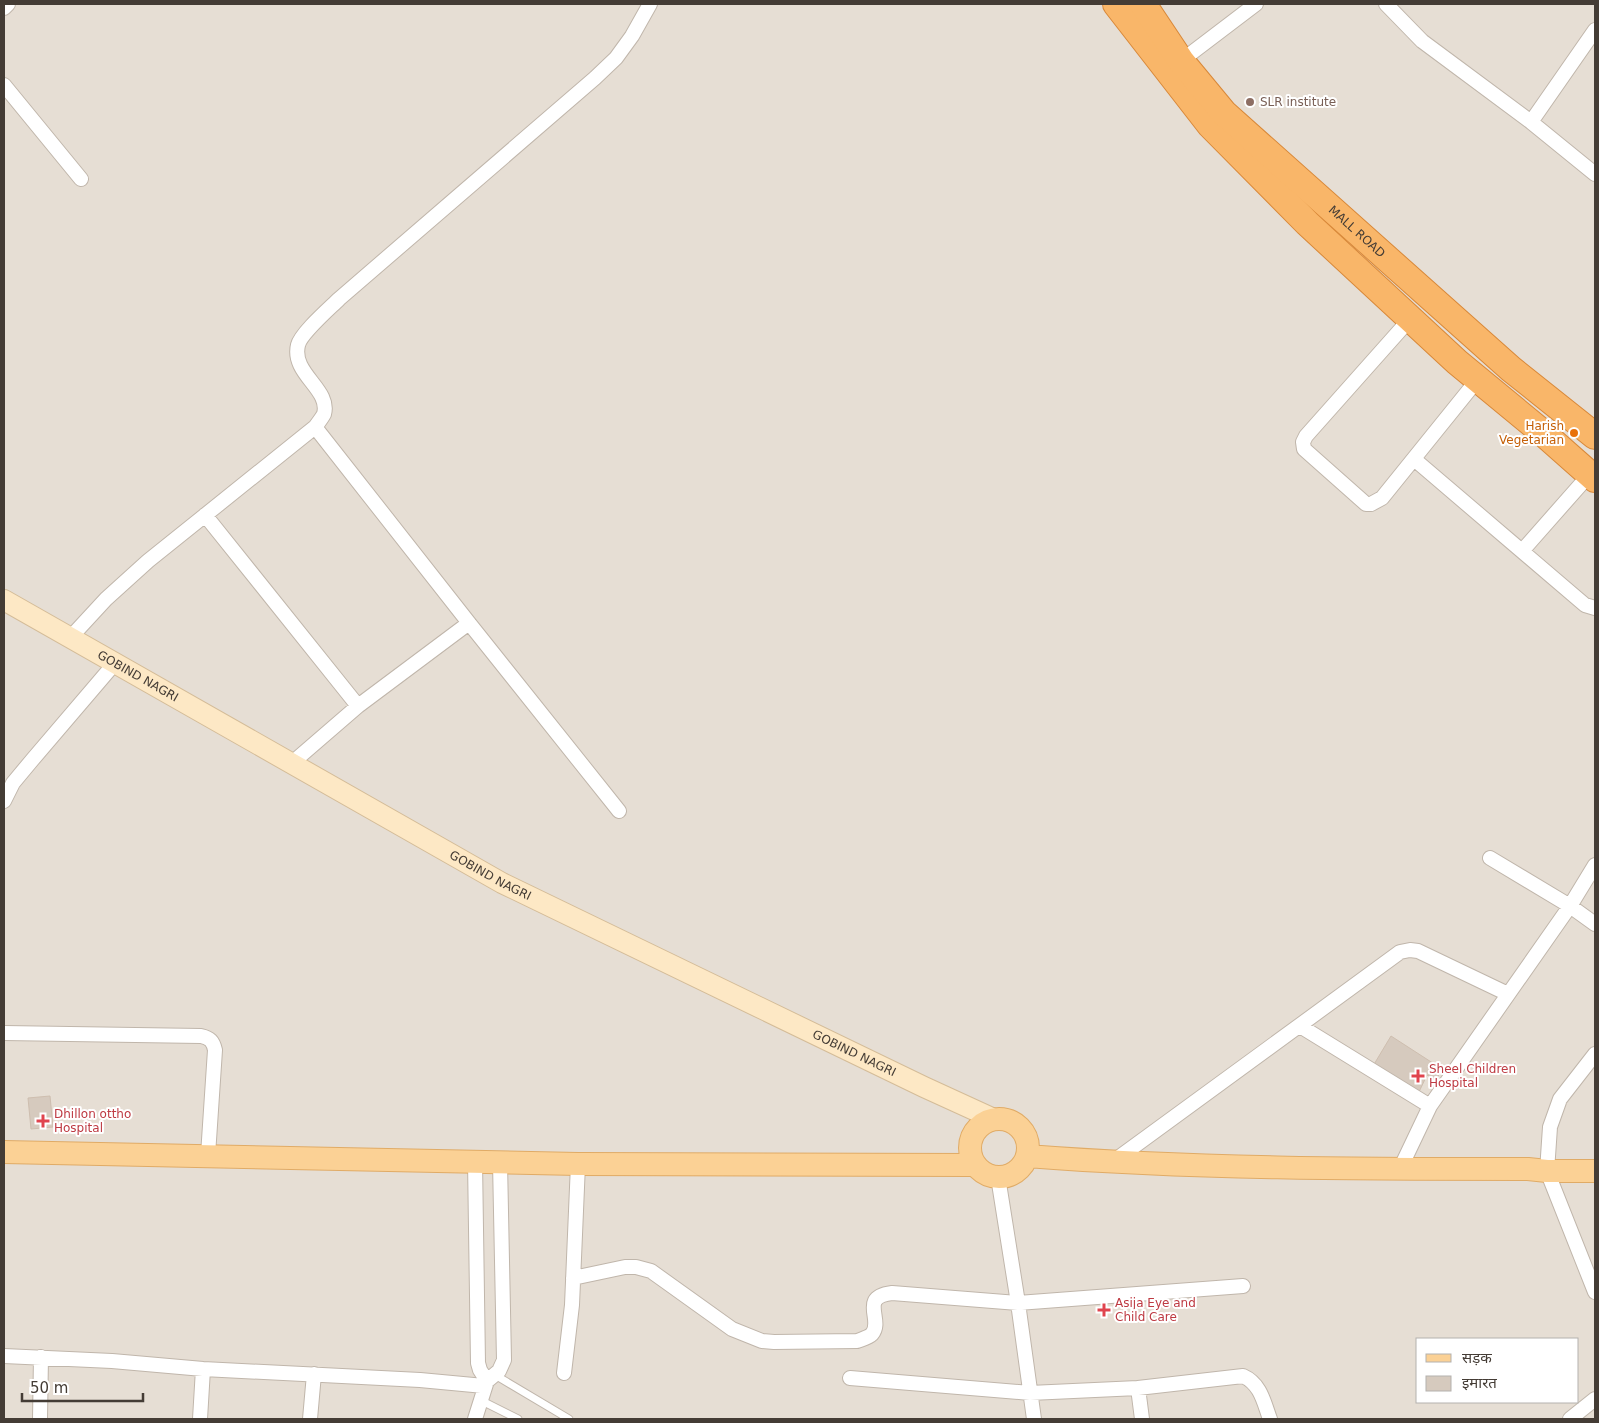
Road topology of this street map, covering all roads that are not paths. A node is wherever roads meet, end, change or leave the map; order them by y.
1 (8, 4) edge
2 (650, 4) edge
3 (1116, 4) edge
4 (1143, 4) edge
5 (1256, 4) edge
6 (1386, 4) edge
7 (4, 8) edge
8 (1595, 30) edge
9 (1181, 61) junction
10 (4, 85) edge
11 (1531, 122) junction
12 (1595, 174) edge
13 (81, 179) dead end
14 (1410, 319) junction
15 (1478, 379) junction
16 (315, 427) junction
17 (1595, 436) edge
18 (1414, 459) junction
19 (1593, 477) edge
20 (205, 515) junction
21 (1522, 551) junction
22 (4, 600) edge
23 (1595, 608) edge
24 (469, 623) junction
25 (70, 638) junction
26 (115, 663) junction
27 (358, 706) junction
28 (292, 763) junction
29 (4, 801) edge
30 (619, 812) dead end
31 (1490, 858) dead end
32 (1595, 865) edge
33 (1570, 906) junction
34 (1595, 924) edge
35 (1508, 994) junction
36 (1300, 1026) junction
37 (4, 1033) edge
38 (1595, 1054) edge
39 (1430, 1106) junction
40 (994, 1119) junction
41 (4, 1152) edge
42 (208, 1155) junction
43 (1027, 1156) junction
44 (475, 1161) junction
45 (500, 1162) junction
46 (1113, 1162) junction
47 (578, 1164) junction
48 (975, 1166) junction
49 (1400, 1169) junction
50 (1595, 1171) edge
51 (1547, 1172) junction
52 (998, 1177) junction
53 (573, 1278) junction
54 (1243, 1286) dead end
55 (1595, 1292) edge
56 (1018, 1303) junction
57 (4, 1356) edge
58 (41, 1356) junction
59 (203, 1369) junction
60 (314, 1374) junction
61 (564, 1374) dead end
62 (850, 1378) dead end
63 (489, 1381) junction
64 (1138, 1388) junction
65 (1030, 1393) junction
66 (1595, 1399) edge
67 (480, 1400) junction
68 (40, 1419) edge
69 (200, 1419) edge
70 (310, 1419) edge
71 (475, 1419) edge
72 (518, 1419) edge
73 (570, 1419) edge
74 (1034, 1419) edge
75 (1142, 1419) edge
76 (1270, 1419) edge
77 (1570, 1419) edge

1 - 7 street
2 - 16 street
3 - 14 highway
4 - 9 highway, MALL ROAD
5 - 9 street
6 - 11 street
8 - 11 street
9 - 17 highway, MALL ROAD
10 - 13 street
11 - 12 street
14 - 15 highway
14 - 18 street
15 - 18 street
15 - 19 highway
16 - 20 street
16 - 24 street
18 - 21 street
19 - 21 street
20 - 25 street
20 - 27 street
21 - 23 street
22 - 25 street, GOBIND NAGRI
24 - 27 street
24 - 30 street
25 - 26 street, GOBIND NAGRI
26 - 28 street, GOBIND NAGRI
26 - 29 street
27 - 28 street
28 - 40 street, GOBIND NAGRI
31 - 33 street
32 - 33 street
33 - 34 street
33 - 35 street
35 - 36 street
35 - 39 street
36 - 39 street
36 - 46 street
37 - 42 street
38 - 51 street
39 - 49 street
40 - 43 main road
40 - 48 main road
41 - 42 main road
42 - 44 main road
43 - 46 main road
43 - 52 main road
44 - 45 main road
44 - 63 street
45 - 47 main road
45 - 63 street
46 - 49 main road
47 - 48 main road
47 - 53 street
48 - 52 main road
49 - 51 main road
50 - 51 main road
51 - 55 street
52 - 56 street
53 - 56 street
53 - 61 street
54 - 56 street
56 - 65 street
57 - 58 street
58 - 59 street
58 - 68 street
59 - 60 street
59 - 69 street
60 - 63 street
60 - 70 street
62 - 65 street
63 - 67 street
63 - 73 lane
64 - 65 street
64 - 75 street
64 - 76 street
65 - 74 street
66 - 77 street
67 - 71 street
67 - 72 lane

